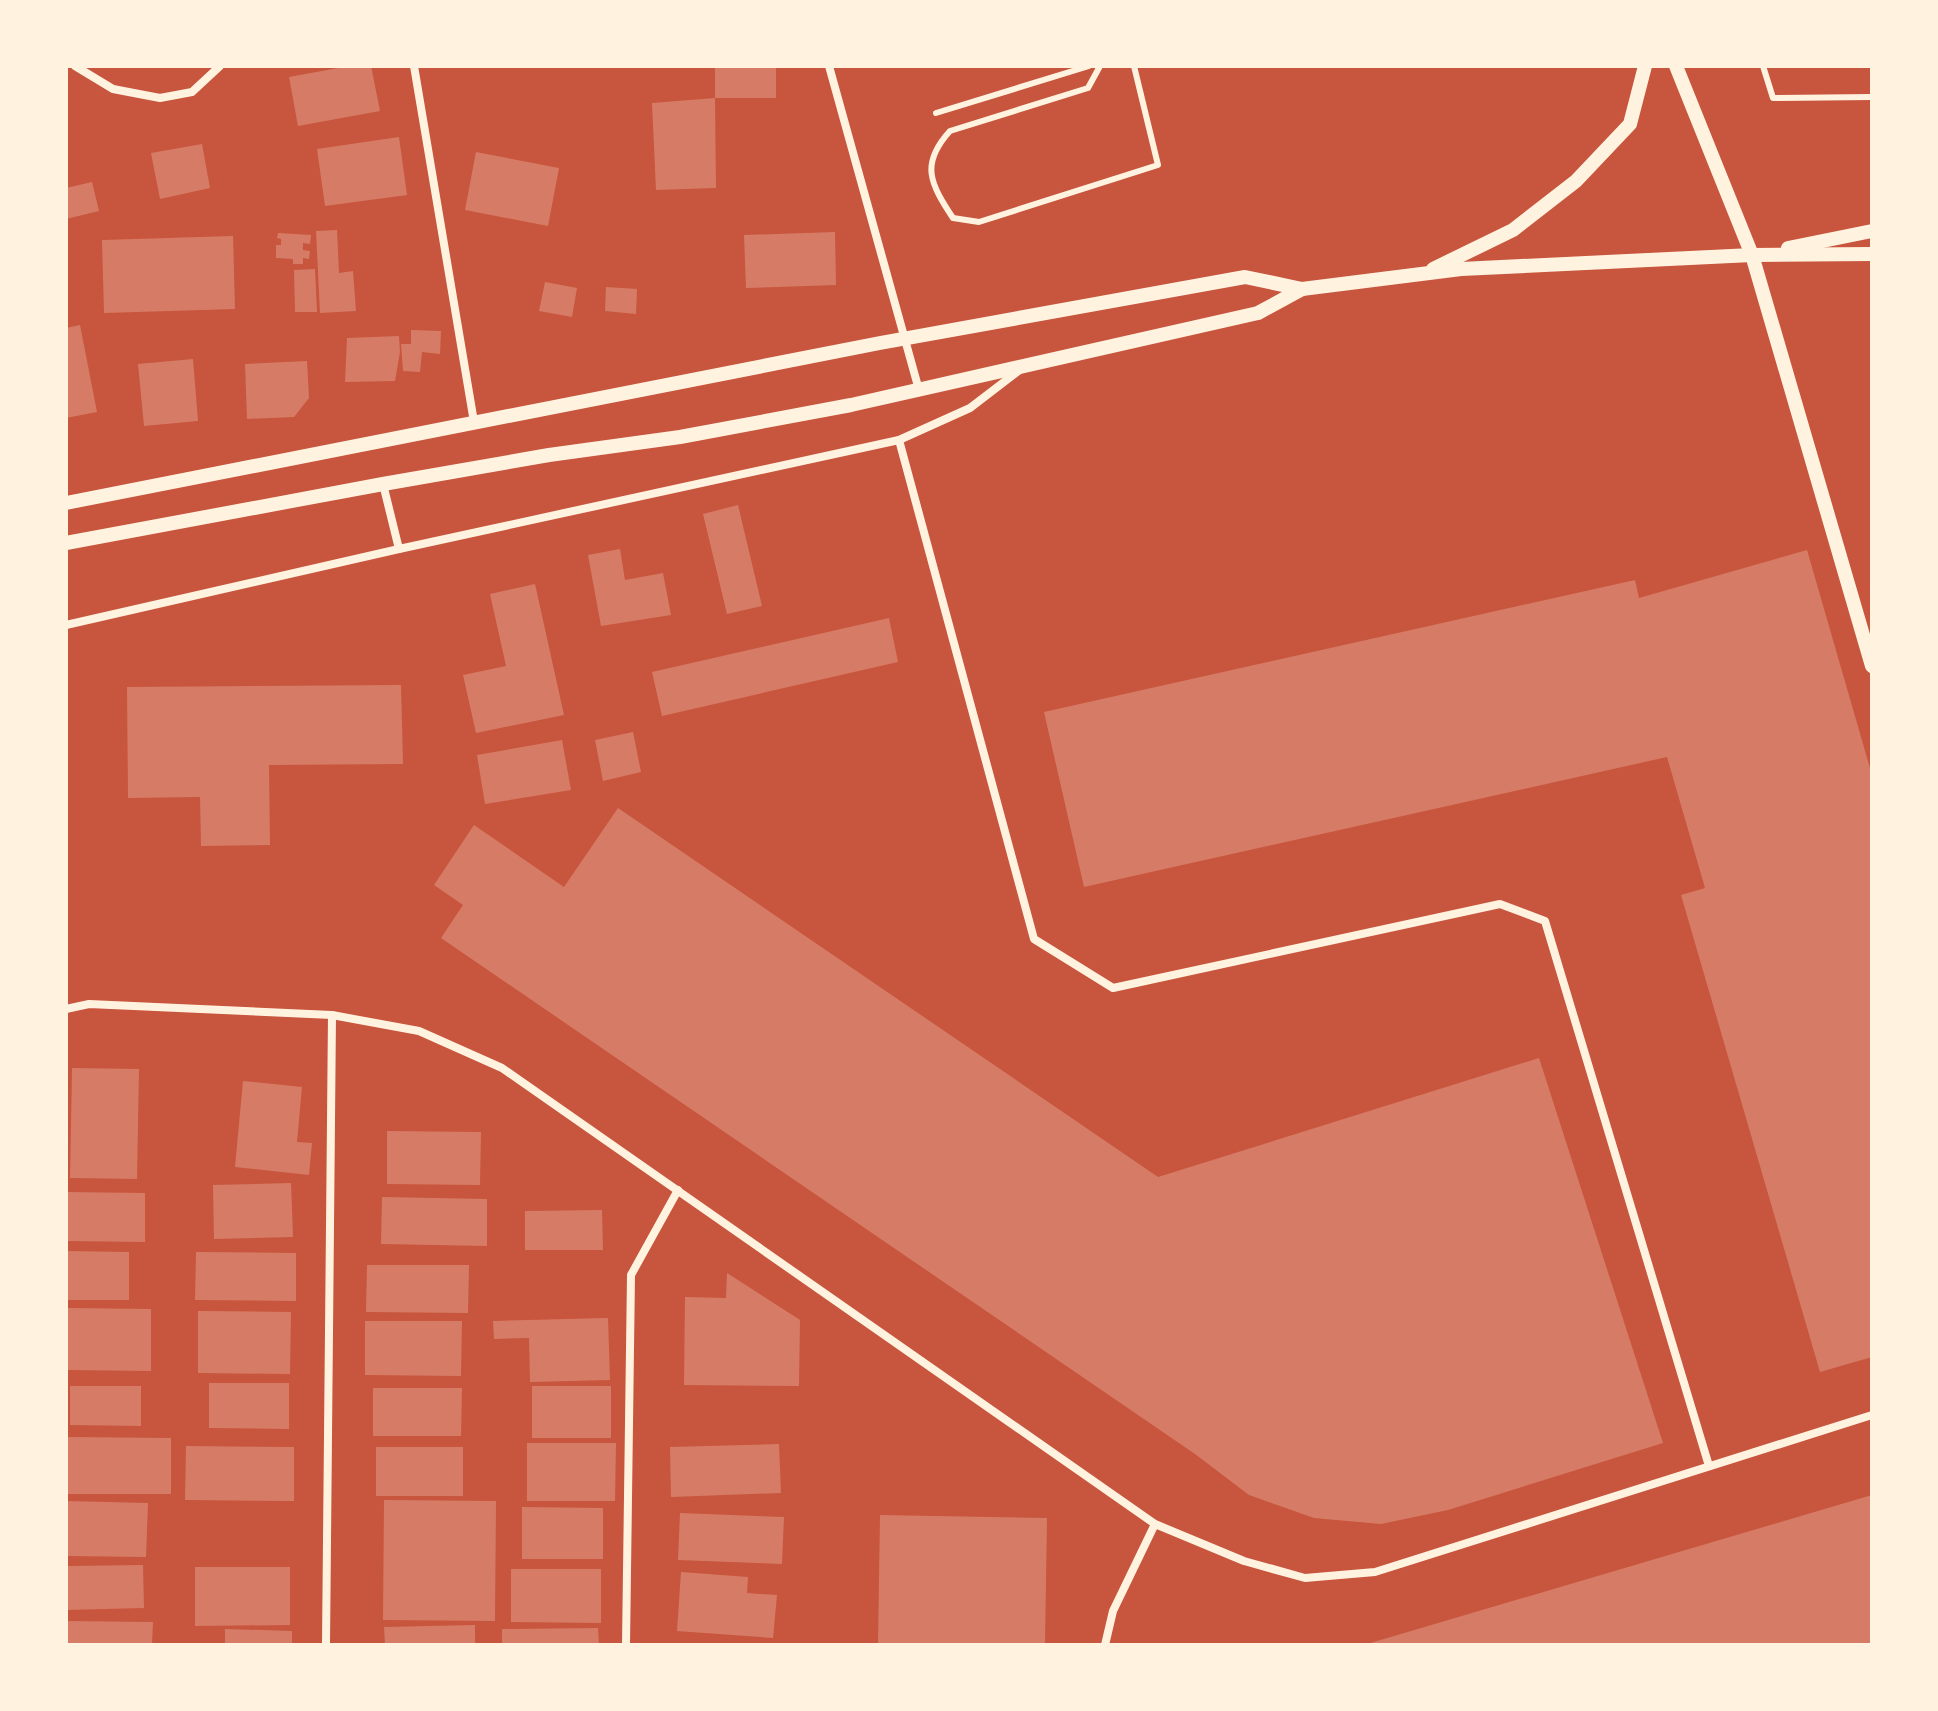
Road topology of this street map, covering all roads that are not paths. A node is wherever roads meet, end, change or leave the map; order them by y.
1 (75, 66) edge
2 (220, 66) edge
3 (414, 66) edge
4 (829, 66) edge
5 (1089, 66) edge
6 (1100, 66) edge
7 (1134, 66) edge
8 (1645, 66) edge
9 (1676, 66) edge
10 (1763, 66) edge
11 (1872, 97) edge
12 (936, 113) dead end
13 (1872, 231) edge
14 (1872, 254) edge
15 (1752, 255) junction
16 (1424, 274) junction
17 (1302, 289) junction
18 (905, 339) junction
19 (1023, 367) junction
20 (919, 390) junction
21 (474, 422) junction
22 (899, 440) junction
23 (383, 484) junction
24 (66, 503) edge
25 (66, 543) edge
26 (399, 549) junction
27 (66, 625) edge
28 (1872, 666) edge
29 (66, 1009) edge
30 (332, 1015) junction
31 (678, 1190) junction
32 (1872, 1415) edge
33 (1709, 1466) junction
34 (1155, 1524) junction
35 (326, 1645) edge
36 (626, 1645) edge
37 (1105, 1645) edge

1 - 2 street
3 - 21 street
4 - 18 street
5 - 12 lane
6 - 7 lane
8 - 16 street
9 - 15 street
10 - 11 lane
13 - 15 street
14 - 15 street
15 - 16 street
15 - 28 street
16 - 17 street
17 - 18 street
17 - 19 street
18 - 20 street
18 - 21 street
19 - 20 street
19 - 22 street
20 - 23 street
21 - 24 street
22 - 26 street
22 - 33 street
23 - 25 street
23 - 26 street
26 - 27 street
29 - 30 street
30 - 31 street
30 - 35 street
31 - 34 street
31 - 36 street
32 - 33 street
33 - 34 street
34 - 37 street

